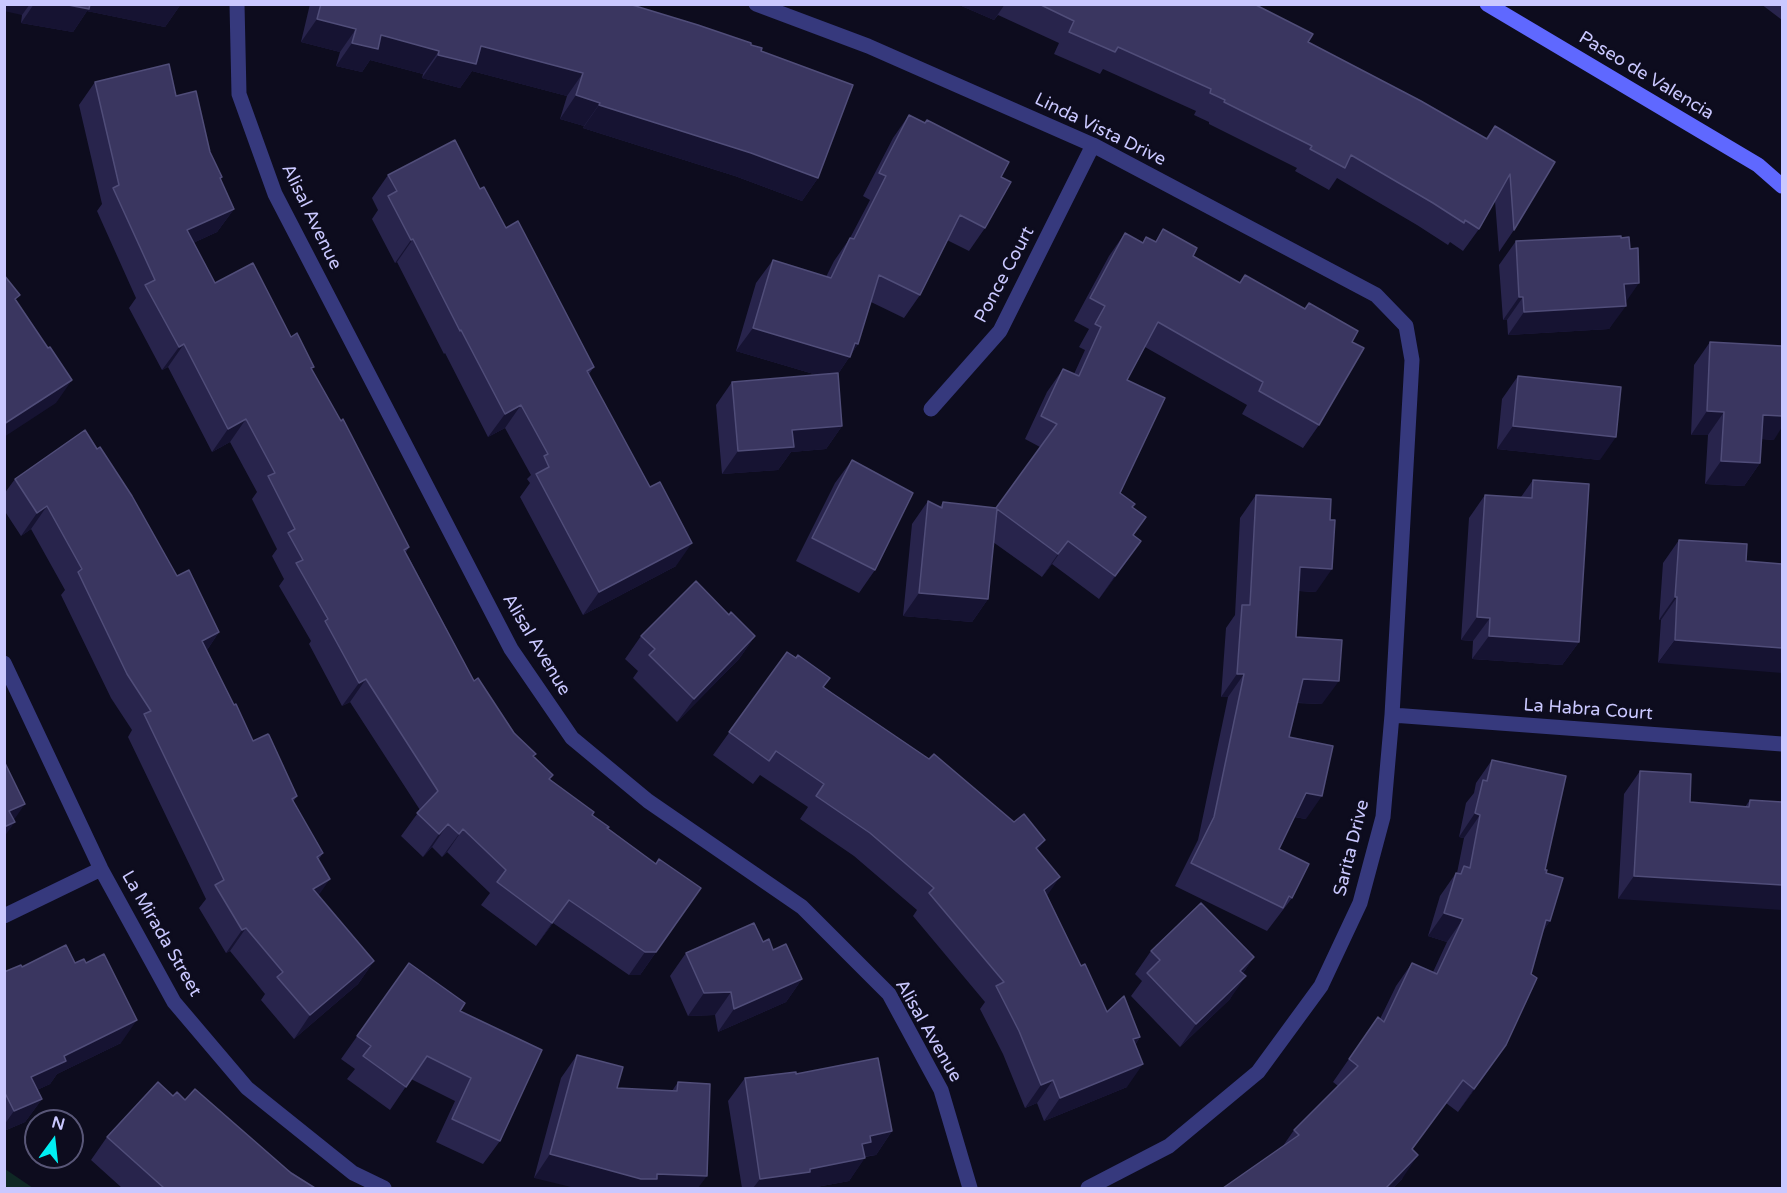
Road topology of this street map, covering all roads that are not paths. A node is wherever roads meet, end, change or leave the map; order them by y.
1 (237, 4) edge
2 (756, 4) edge
3 (1487, 4) edge
4 (1092, 145) junction
5 (1782, 186) edge
6 (1406, 326) joint
7 (931, 408) dead end
8 (4, 663) edge
9 (1392, 715) junction
10 (1782, 744) edge
11 (101, 869) junction
12 (4, 916) edge
13 (384, 1188) edge
14 (970, 1188) edge
15 (1088, 1188) edge

1 - 14 street, Alisal Avenue
2 - 4 street, Linda Vista Drive
3 - 5 main road, Paseo de Valencia
4 - 6 street, Linda Vista Drive
4 - 7 street, Ponce Court
6 - 9 street, Sarita Drive
8 - 11 street, La Mirada Street
9 - 10 street, La Habra Court
9 - 15 street, Sarita Drive
11 - 12 street
11 - 13 street, La Mirada Street

